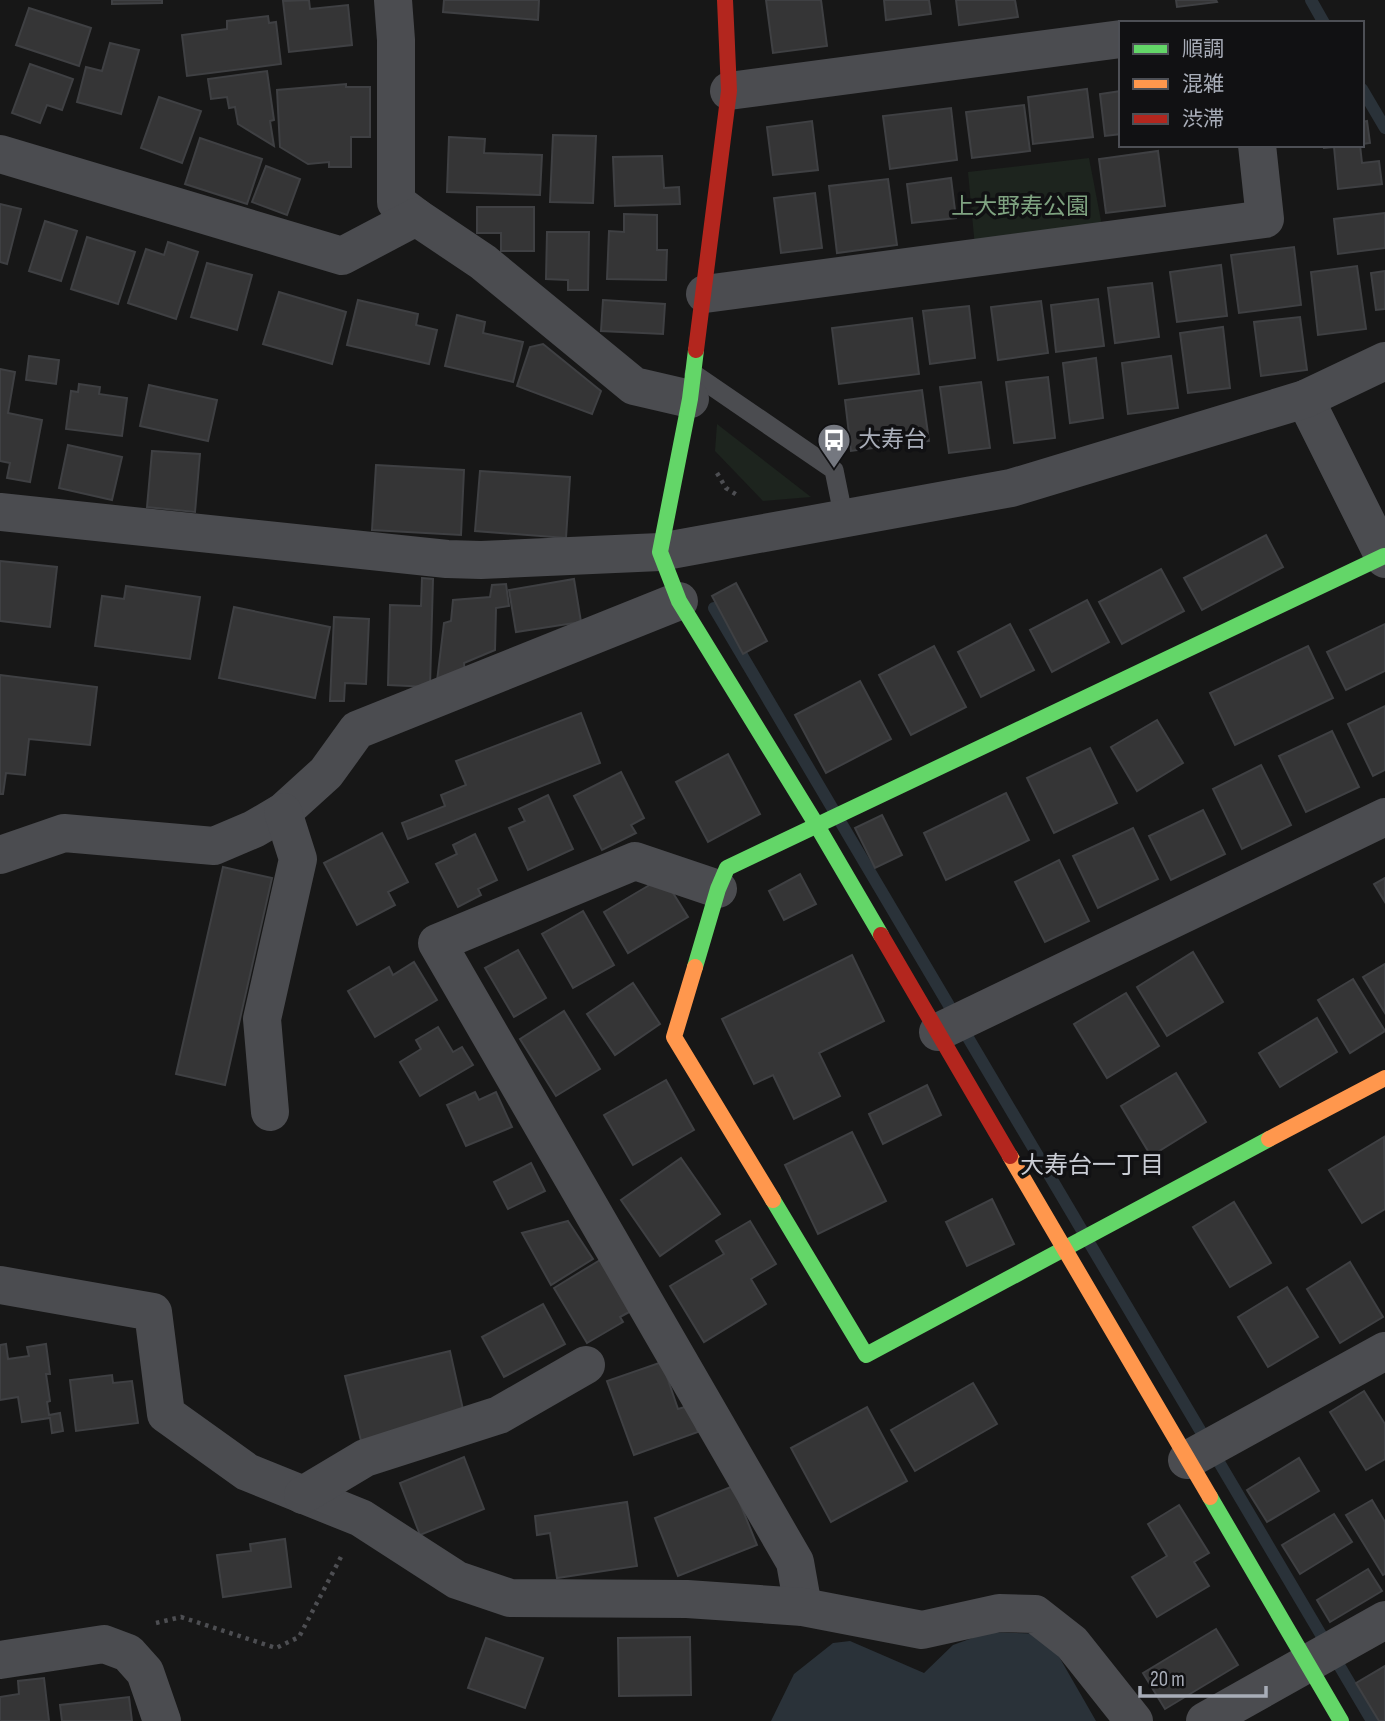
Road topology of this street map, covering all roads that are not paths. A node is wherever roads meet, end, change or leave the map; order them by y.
1 (393, 0) edge
2 (725, 0) edge
3 (1119, 39) edge
4 (729, 91) junction
5 (1257, 147) edge
6 (0, 154) edge
7 (416, 217) junction
8 (705, 294) junction
9 (1385, 361) edge
10 (692, 387) junction
11 (1305, 399) junction
12 (0, 512) edge
13 (844, 519) junction
14 (660, 552) junction
15 (1384, 557) edge
16 (679, 601) junction
17 (284, 811) junction
18 (1385, 817) edge
19 (816, 824) junction
20 (0, 855) edge
21 (718, 889) junction
22 (938, 1032) junction
23 (1385, 1078) edge
24 (270, 1112) dead end
25 (1065, 1247) junction
26 (0, 1285) edge
27 (1385, 1352) edge
28 (586, 1365) dead end
29 (1187, 1460) junction
30 (303, 1495) junction
31 (803, 1607) junction
32 (1385, 1620) edge
33 (0, 1660) edge
34 (1308, 1664) junction
35 (162, 1721) edge
36 (1134, 1721) edge
37 (1205, 1721) edge
38 (1341, 1721) edge

1 - 7 street
2 - 4 street
3 - 4 street
4 - 8 street
5 - 8 street
6 - 7 street
7 - 10 street
8 - 10 street
9 - 11 street
10 - 13 lane
10 - 14 street
11 - 13 street
11 - 15 street
12 - 14 street
13 - 14 street
14 - 16 street
15 - 19 street
16 - 17 street
16 - 19 street
17 - 20 street
17 - 24 street
18 - 22 street
19 - 21 street
19 - 22 street
21 - 25 street
21 - 31 street
22 - 25 street
23 - 25 street
25 - 29 street
26 - 30 street
27 - 29 street
28 - 30 street
29 - 34 street
30 - 31 street
31 - 36 street
32 - 34 street
33 - 35 street
34 - 37 street
34 - 38 street

